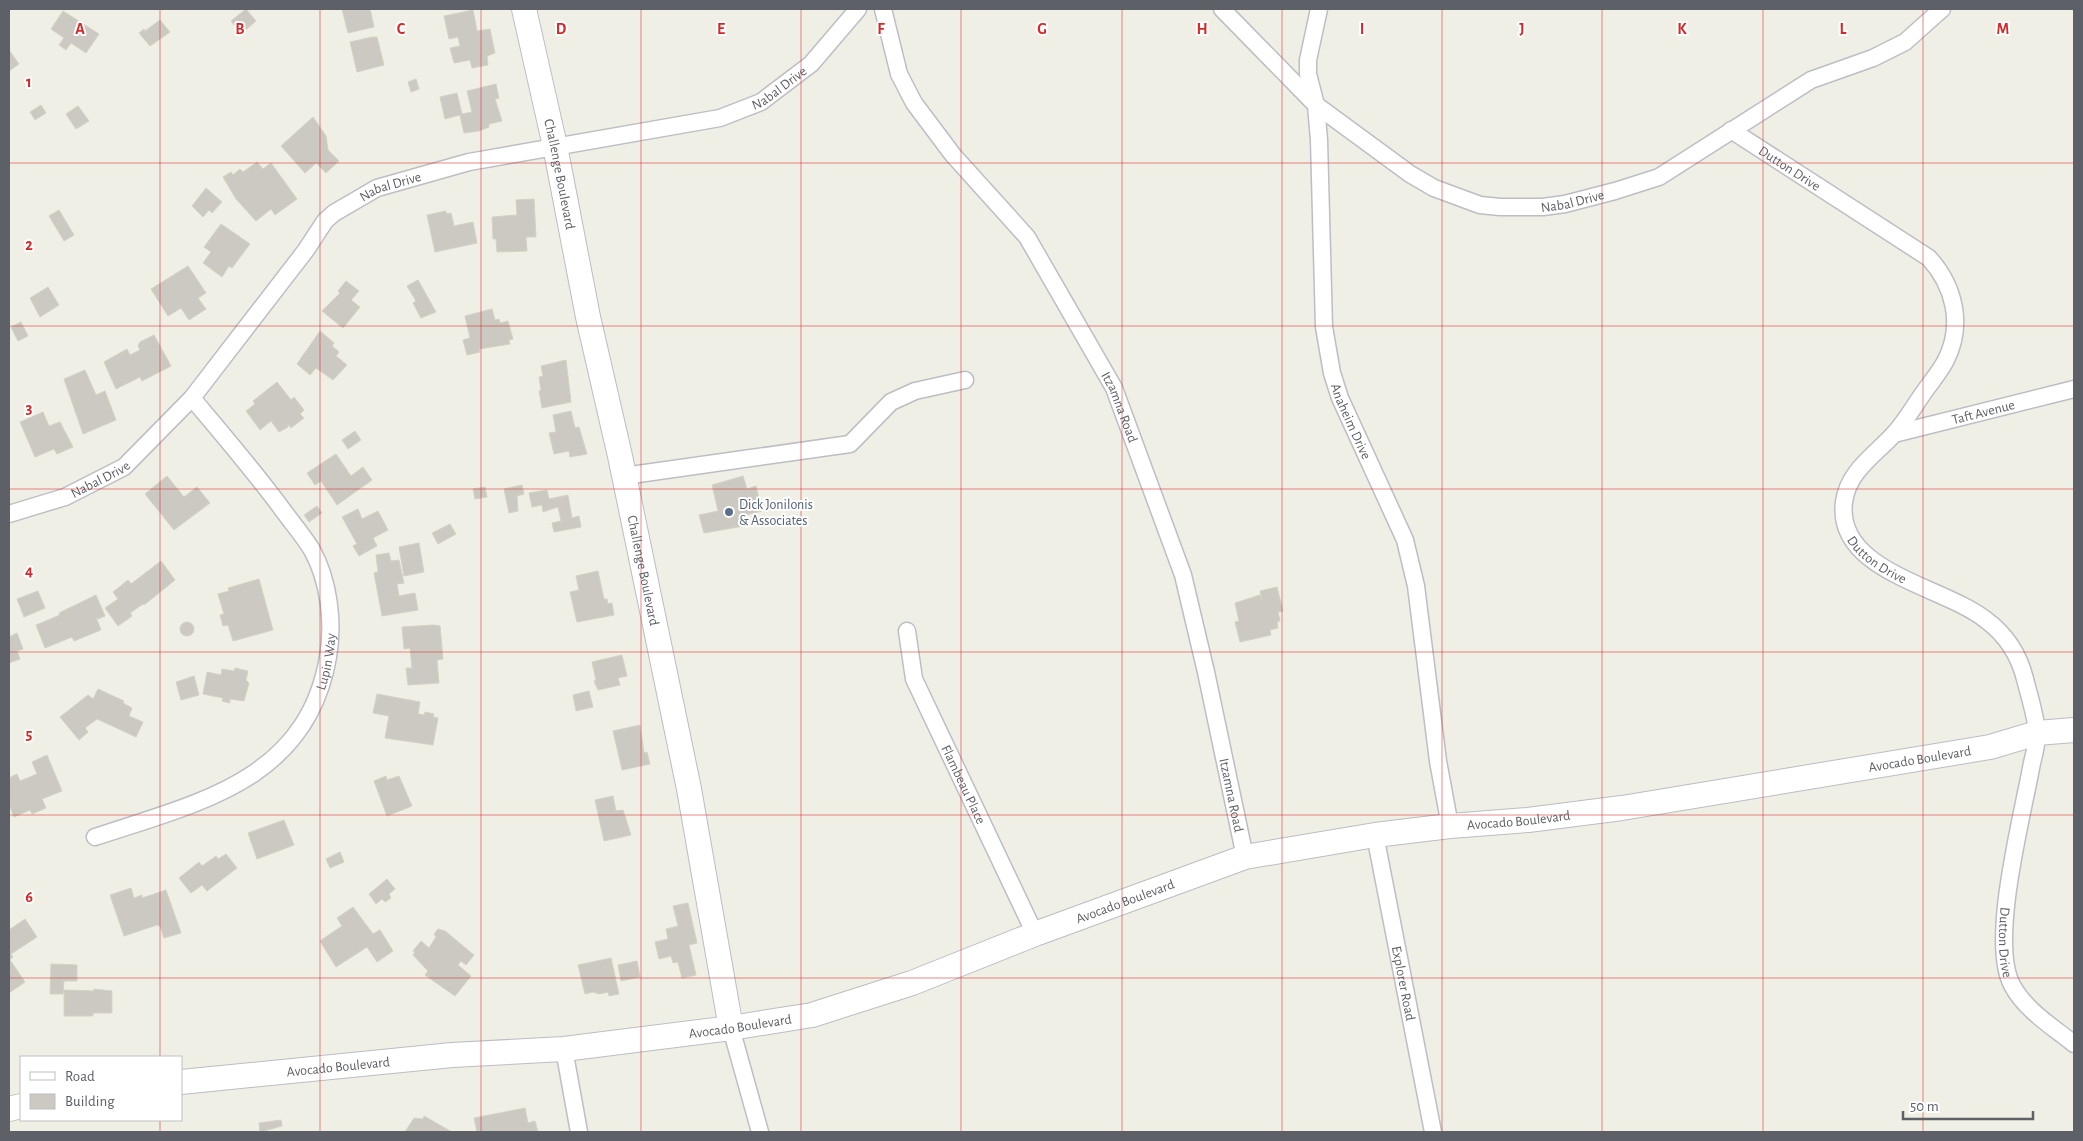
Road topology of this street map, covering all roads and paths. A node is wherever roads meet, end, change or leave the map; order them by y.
1 (524, 9) edge
2 (858, 9) edge
3 (883, 9) edge
4 (1222, 9) edge
5 (1319, 9) edge
6 (1942, 9) edge
7 (1316, 105) junction
8 (1731, 130) junction
9 (555, 146) junction
10 (964, 380) dead end
11 (2074, 390) edge
12 (192, 398) junction
13 (1894, 434) junction
14 (624, 476) junction
15 (9, 514) edge
16 (907, 631) dead end
17 (2074, 730) edge
18 (2037, 733) junction
19 (1450, 826) junction
20 (1375, 834) junction
21 (95, 837) dead end
22 (1245, 857) junction
23 (1035, 934) junction
24 (731, 1028) junction
25 (2074, 1044) edge
26 (564, 1049) junction
27 (182, 1082) edge
28 (579, 1132) edge
29 (760, 1132) edge
30 (1433, 1132) edge

1 - 9 main road, Challenge Boulevard
2 - 9 street, Nabal Drive
3 - 22 street, Itzamna Road
4 - 7 street, Nabal Drive
5 - 7 street, Anaheim Drive
6 - 8 street, Nabal Drive
7 - 8 street, Nabal Drive
7 - 19 street, Anaheim Drive
8 - 13 street, Dutton Drive
9 - 12 street, Nabal Drive
9 - 14 main road, Challenge Boulevard
10 - 14 street
11 - 13 street, Taft Avenue
12 - 15 street, Nabal Drive
12 - 21 street, Lupin Way
13 - 18 street, Dutton Drive
14 - 24 main road, Challenge Boulevard
16 - 23 street, Flambeau Place
17 - 18 main road, Avocado Boulevard
18 - 19 main road, Avocado Boulevard
18 - 25 street, Dutton Drive
19 - 20 main road, Avocado Boulevard
20 - 22 main road, Avocado Boulevard
20 - 30 street, Explorer Road
22 - 23 main road, Avocado Boulevard
23 - 24 main road, Avocado Boulevard
24 - 26 main road, Avocado Boulevard
24 - 29 street, Challenge Boulevard
26 - 27 main road, Avocado Boulevard
26 - 28 street

